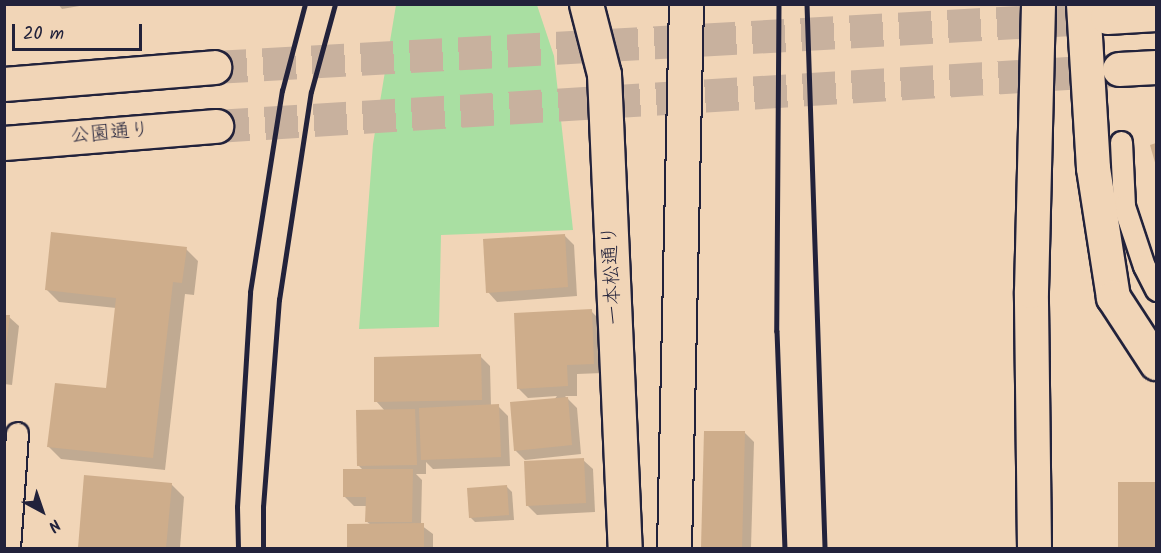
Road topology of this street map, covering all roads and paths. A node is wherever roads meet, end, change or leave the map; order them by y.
1 (586, 4) edge
2 (686, 4) edge
3 (1038, 4) edge
4 (1095, 11) edge
5 (1156, 14) edge
6 (214, 67) tunnel mouth
7 (1156, 67) edge
8 (1119, 69) tunnel mouth
9 (4, 84) edge
10 (216, 126) tunnel mouth
11 (1121, 142) dead end
12 (4, 143) edge
13 (1156, 291) edge
14 (1156, 363) edge
15 (17, 433) dead end
16 (9, 549) edge
17 (626, 549) edge
18 (674, 549) edge
19 (1034, 549) edge

1 - 17 street, 一本松通り
2 - 18 street
3 - 19 street
4 - 5 street
4 - 14 street
6 - 9 street
7 - 8 street
10 - 12 street, 公園通り
11 - 13 lane
15 - 16 lane

